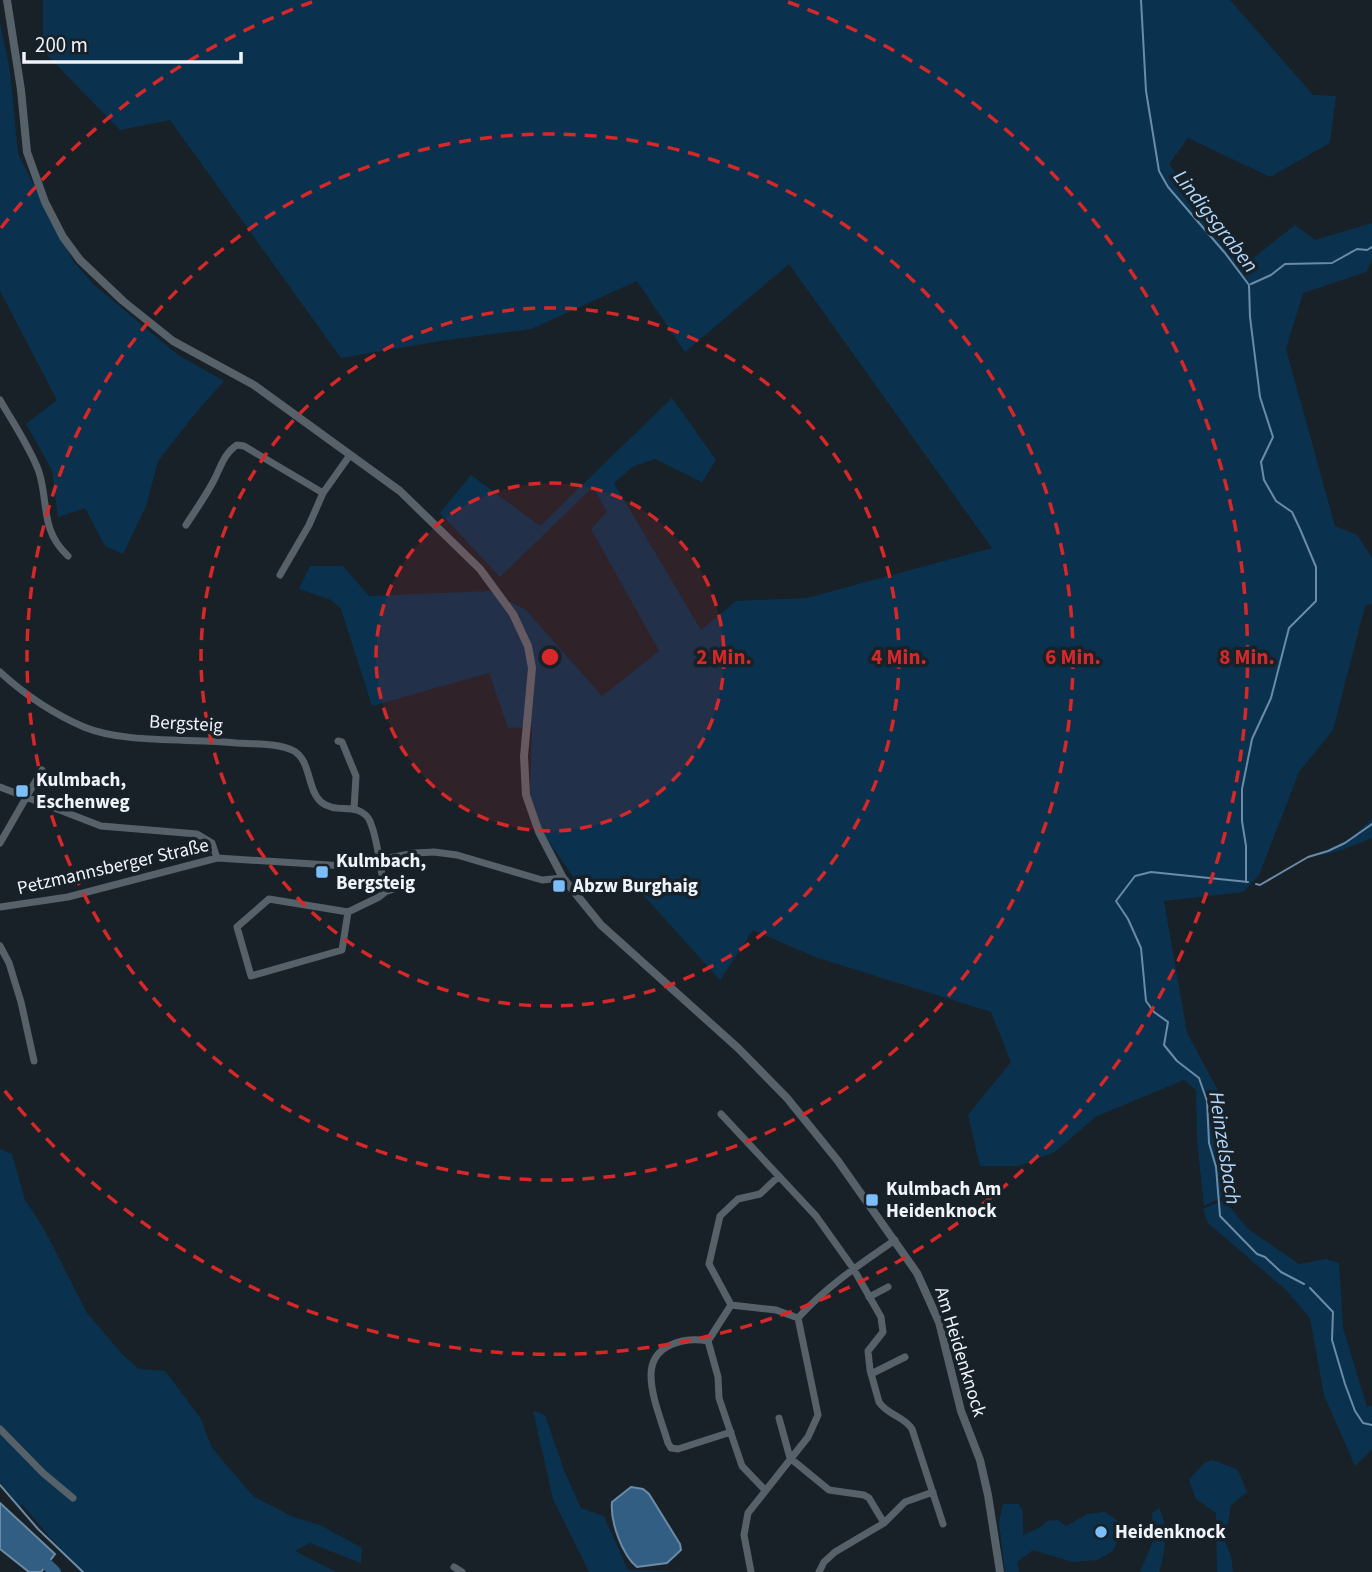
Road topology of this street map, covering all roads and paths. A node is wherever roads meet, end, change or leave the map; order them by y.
1 (7, 0) edge
2 (0, 400) edge
3 (349, 455) junction
4 (323, 493) junction
5 (47, 524) junction
6 (186, 525) dead end
7 (47, 541) dead end
8 (68, 556) dead end
9 (280, 575) dead end
10 (0, 672) edge
11 (338, 741) dead end
12 (42, 769) dead end
13 (0, 787) edge
14 (25, 798) junction
15 (354, 809) junction
16 (0, 843) edge
17 (218, 858) junction
18 (378, 861) junction
19 (563, 878) junction
20 (402, 886) dead end
21 (385, 892) junction
22 (0, 907) edge
23 (348, 912) junction
24 (0, 946) edge
25 (34, 1061) dead end
26 (721, 1114) dead end
27 (779, 1176) junction
28 (895, 1240) junction
29 (853, 1268) junction
30 (888, 1287) dead end
31 (869, 1297) junction
32 (731, 1306) junction
33 (798, 1318) junction
34 (708, 1341) junction
35 (905, 1356) dead end
36 (871, 1374) junction
37 (779, 1418) dead end
38 (0, 1429) edge
39 (731, 1432) junction
40 (790, 1458) junction
41 (765, 1490) junction
42 (933, 1492) junction
43 (73, 1498) dead end
44 (884, 1523) junction
45 (943, 1524) dead end
46 (454, 1567) dead end
47 (462, 1572) edge
48 (751, 1572) edge
49 (819, 1572) edge
50 (1000, 1572) edge

1 - 3 street, Am Heidenknock
2 - 5 street
3 - 4 street
3 - 19 street, Am Heidenknock
4 - 6 street
4 - 9 street
5 - 7 street
5 - 8 street
10 - 15 street, Bergsteig
11 - 15 street
12 - 14 street
13 - 14 street
14 - 16 street
14 - 17 street
15 - 18 street
17 - 18 street, Petzmannsberger Straße
17 - 22 street, Petzmannsberger Straße
18 - 19 street, Petzmannsberger Straße
18 - 21 street
19 - 28 street, Am Heidenknock
20 - 21 street
21 - 23 street
23 - 23 street
24 - 25 street
26 - 27 street
27 - 29 street
27 - 32 street
28 - 29 street
28 - 50 street, Am Heidenknock
29 - 31 street
29 - 33 street
30 - 31 street
31 - 36 street
32 - 33 street
32 - 34 street
33 - 40 street
34 - 39 street
34 - 39 street
35 - 36 street
36 - 42 street
37 - 40 street
38 - 43 street
39 - 41 street
40 - 41 street
40 - 44 street
41 - 48 street
42 - 44 street
42 - 45 street
44 - 49 street
46 - 47 street

